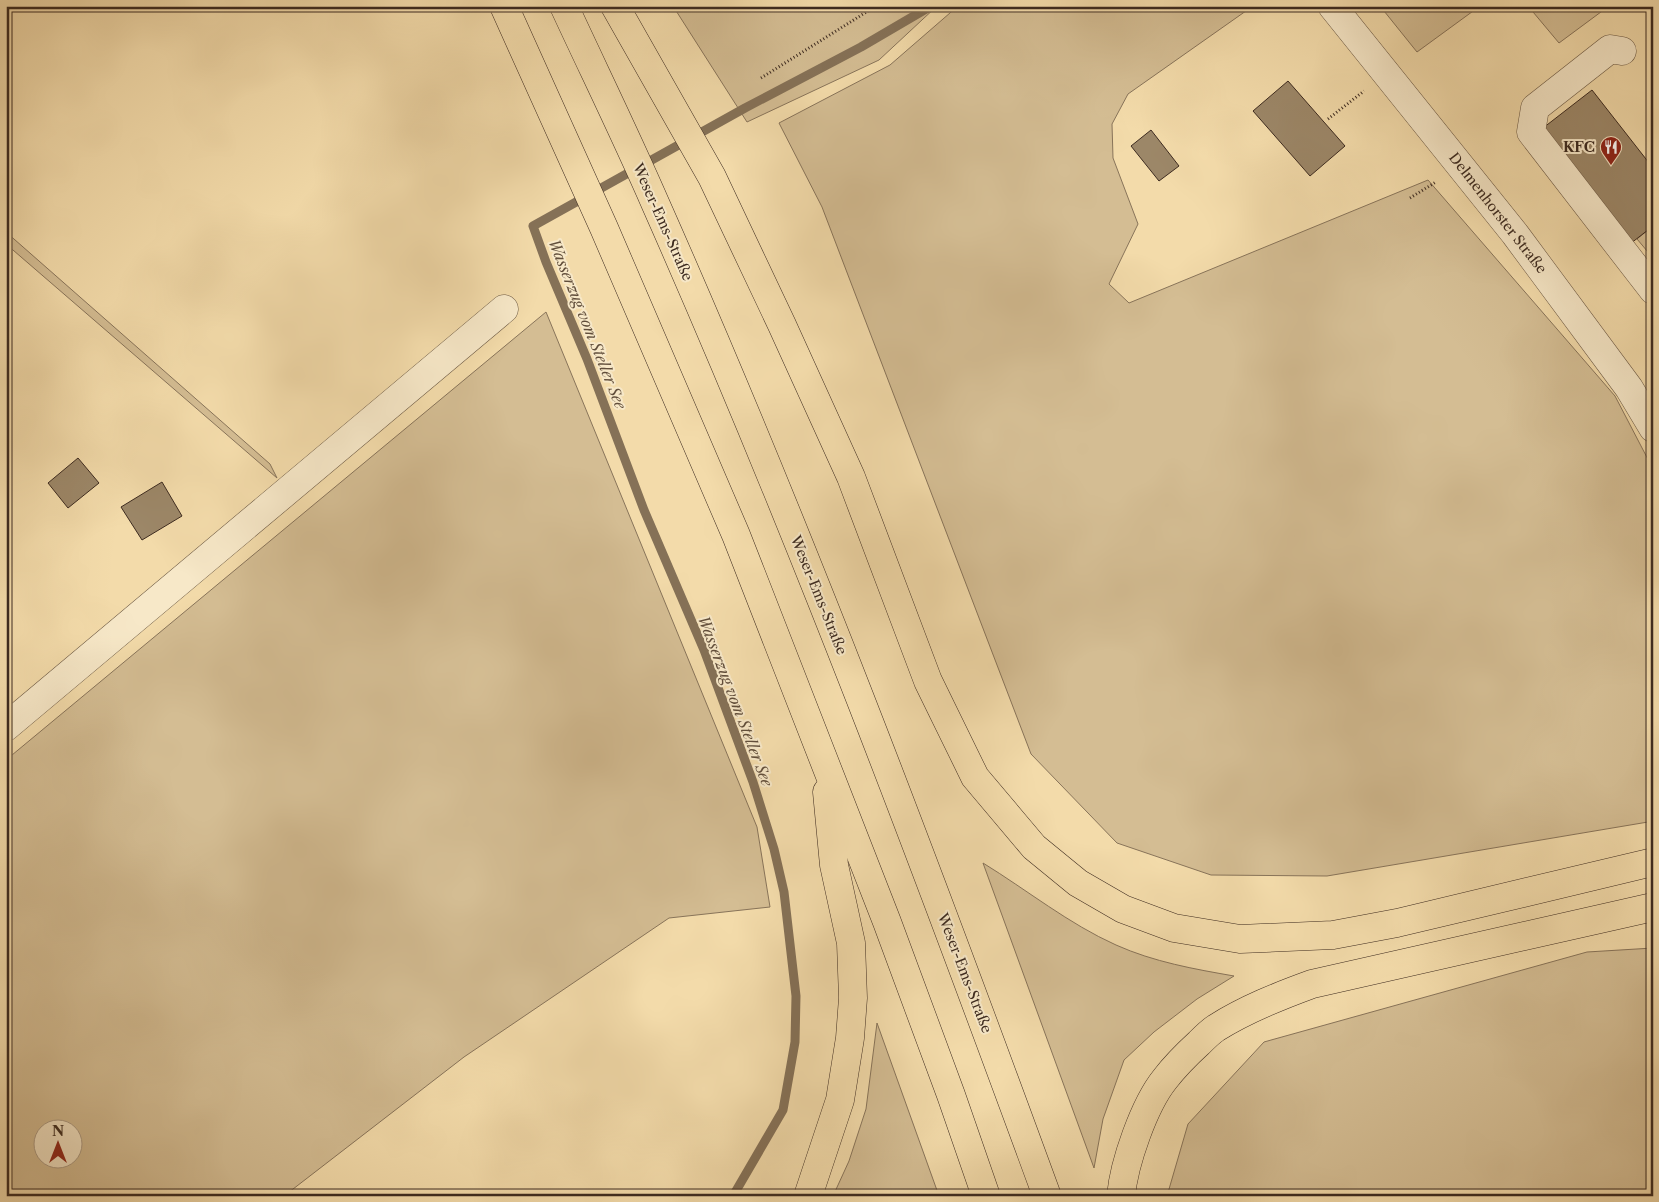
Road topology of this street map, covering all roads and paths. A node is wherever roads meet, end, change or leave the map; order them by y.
1 (504, 6) edge
2 (564, 6) edge
3 (615, 6) edge
4 (876, 6) edge
5 (1332, 6) edge
6 (1622, 51) dead end
7 (1386, 74) junction
8 (761, 78) dead end
9 (1328, 119) dead end
10 (1653, 290) edge
11 (504, 309) dead end
12 (1653, 428) edge
13 (6, 727) edge
14 (824, 758) junction
15 (1653, 862) edge
16 (1653, 908) edge
17 (808, 1196) edge
18 (986, 1196) edge
19 (1047, 1196) edge
20 (1122, 1196) edge

1 - 14 highway
2 - 19 highway, Weser-Ems-Straße
3 - 15 highway
4 - 8 path
5 - 7 street, Delmenhorster Straße
6 - 10 street
7 - 9 path
7 - 12 street, Delmenhorster Straße
11 - 13 street
14 - 17 highway
14 - 18 highway
16 - 20 highway

